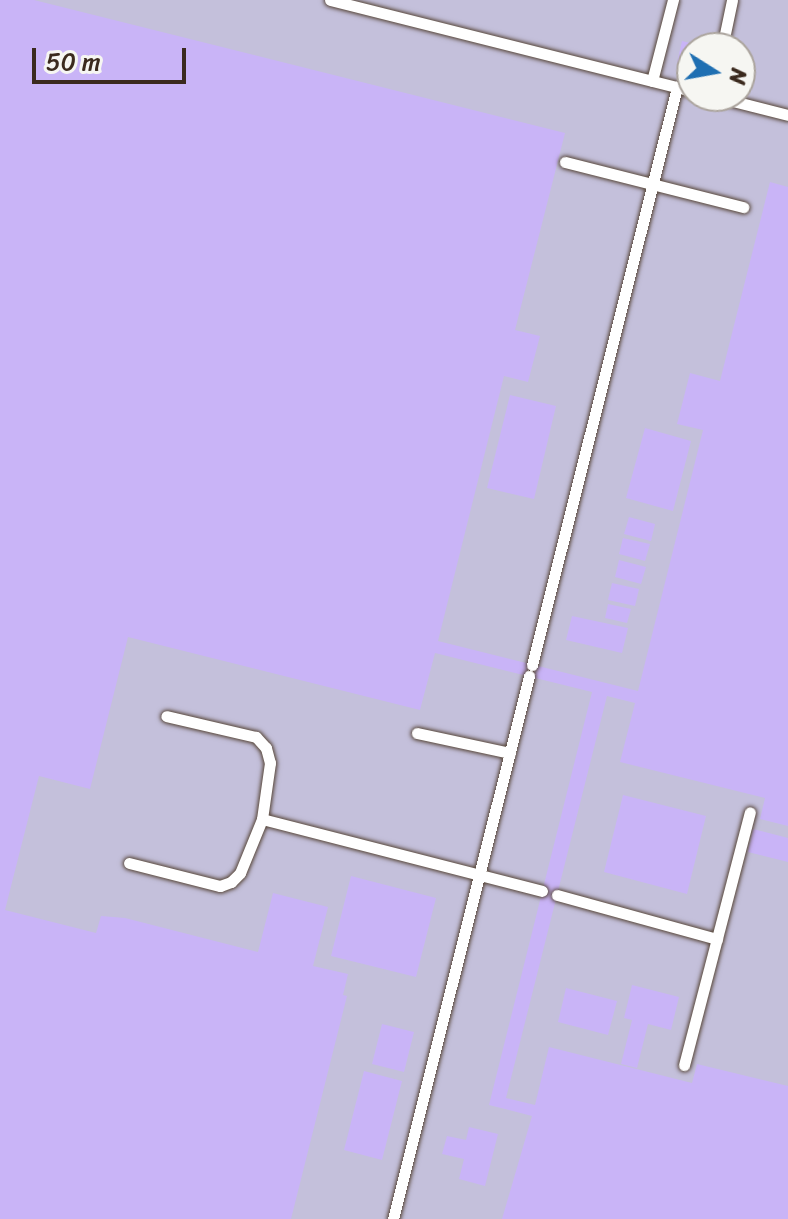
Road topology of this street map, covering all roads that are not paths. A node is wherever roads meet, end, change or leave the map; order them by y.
1 (330, 0) edge
2 (673, 0) edge
3 (732, 0) edge
4 (725, 32) edge
5 (652, 81) junction
6 (676, 87) edge
7 (676, 91) edge
8 (756, 107) edge
9 (788, 115) edge
10 (565, 162) dead end
11 (652, 184) junction
12 (743, 207) dead end
13 (166, 716) dead end
14 (417, 733) dead end
15 (510, 753) junction
16 (750, 812) dead end
17 (262, 819) junction
18 (129, 863) dead end
19 (479, 874) junction
20 (542, 891) dead end
21 (557, 895) dead end
22 (717, 939) junction
23 (684, 1065) dead end
24 (393, 1219) edge

1 - 5 lane
2 - 5 lane
3 - 4 lane
5 - 6 lane
7 - 11 lane
8 - 9 lane
10 - 11 lane
11 - 12 lane
11 - 15 lane
13 - 17 lane
14 - 15 lane
15 - 19 lane
16 - 22 lane
17 - 18 lane
17 - 19 lane
19 - 20 lane
19 - 24 lane
21 - 22 lane
22 - 23 lane

